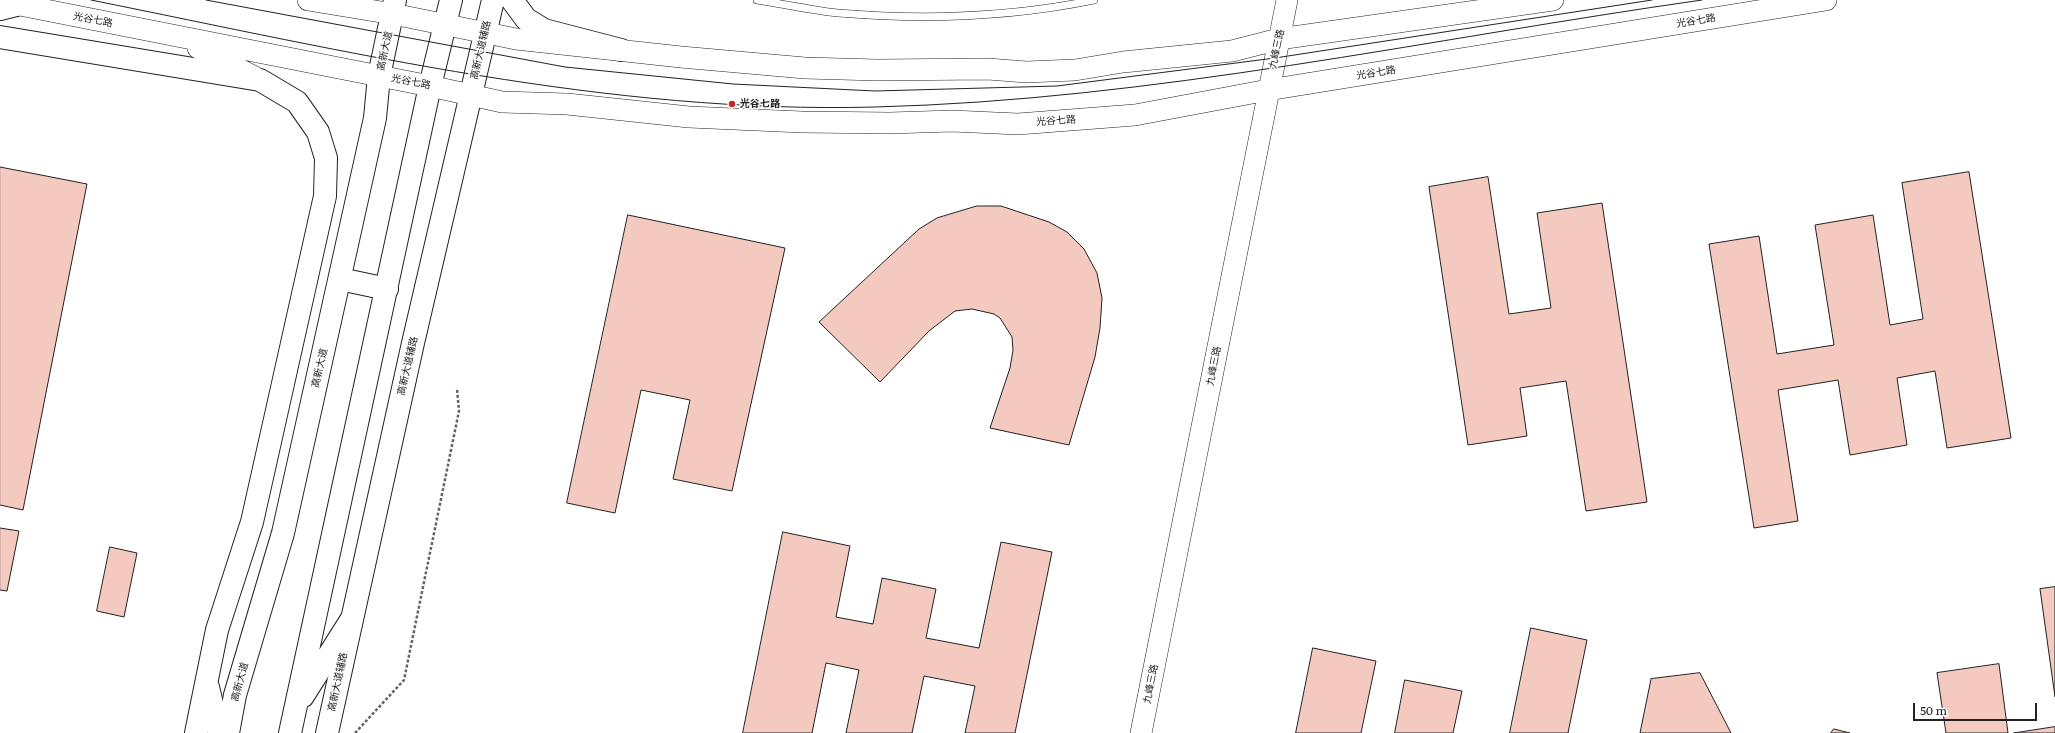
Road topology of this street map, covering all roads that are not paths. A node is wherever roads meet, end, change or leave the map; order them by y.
1 (308, 0) edge
2 (451, 0) edge
3 (493, 0) edge
4 (512, 0) edge
5 (757, 0) edge
6 (1094, 0) edge
7 (1287, 0) edge
8 (1552, 0) edge
9 (1826, 0) edge
10 (5, 5) edge
11 (394, 7) edge
12 (446, 24) junction
13 (485, 32) junction
14 (172, 36) junction
15 (0, 37) edge
16 (1279, 39) junction
17 (621, 50) junction
18 (379, 76) junction
19 (260, 80) junction
20 (430, 86) junction
21 (1268, 90) junction
22 (470, 95) junction
23 (340, 279) junction
24 (386, 289) junction
25 (351, 620) junction
26 (207, 680) junction
27 (295, 709) junction
28 (196, 733) edge
29 (219, 733) edge
30 (228, 733) edge
31 (290, 733) edge
32 (327, 733) edge
33 (1141, 733) edge

1 - 11 street
2 - 12 main road
3 - 13 main road, 高新大道辅路
4 - 17 main road
5 - 6 lane
7 - 16 street, 九峰三路
8 - 16 street
9 - 21 street, 光谷七路
10 - 14 street, 光谷七路
11 - 12 street
11 - 18 main road, 高新大道
12 - 13 street
12 - 20 main road
13 - 17 street
13 - 22 main road, 高新大道辅路
14 - 18 street, 光谷七路
14 - 19 street
15 - 19 main road
16 - 17 street
16 - 21 street, 九峰三路
18 - 20 street, 光谷七路
18 - 23 main road, 高新大道
19 - 26 main road
20 - 22 street, 光谷七路
20 - 24 main road
21 - 22 street, 光谷七路
21 - 33 street, 九峰三路
22 - 25 main road, 高新大道辅路
23 - 24 main road
23 - 30 main road, 高新大道
24 - 27 main road
25 - 27 main road
25 - 32 main road, 高新大道辅路
26 - 28 main road
26 - 29 main road
27 - 31 main road

